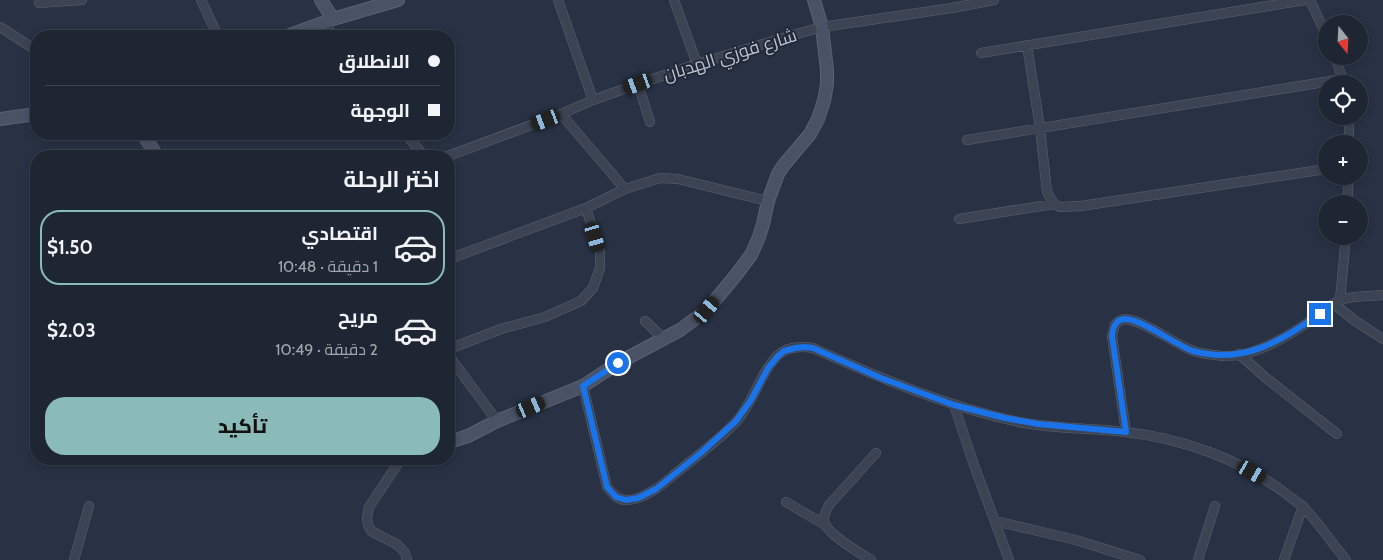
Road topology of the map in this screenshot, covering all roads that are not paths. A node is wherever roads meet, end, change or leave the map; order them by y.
1 (82, 0) edge
2 (201, 0) edge
3 (321, 0) edge
4 (398, 0) edge
5 (558, 0) edge
6 (674, 0) edge
7 (814, 0) edge
8 (994, 0) edge
9 (1305, 0) edge
10 (1310, 0) edge
11 (70, 1) edge
12 (39, 3) dead end
13 (951, 4) edge
14 (1318, 18) edge
15 (328, 21) junction
16 (0, 27) edge
17 (822, 27) junction
18 (215, 30) edge
19 (303, 30) edge
20 (332, 30) edge
21 (1027, 45) junction
22 (30, 46) edge
23 (981, 53) dead end
24 (697, 64) junction
25 (638, 84) junction
26 (1318, 85) edge
27 (593, 100) junction
28 (561, 114) junction
29 (30, 115) edge
30 (0, 119) edge
31 (650, 122) dead end
32 (1040, 128) junction
33 (411, 140) edge
34 (967, 140) dead end
35 (419, 150) edge
36 (455, 153) edge
37 (1318, 169) edge
38 (625, 189) junction
39 (768, 201) junction
40 (1054, 204) junction
41 (586, 208) junction
42 (959, 219) dead end
43 (1345, 245) edge
44 (455, 256) edge
45 (1383, 295) edge
46 (1337, 302) junction
47 (645, 322) dead end
48 (663, 338) junction
49 (1383, 339) edge
50 (455, 347) edge
51 (1239, 354) junction
52 (455, 364) edge
53 (583, 386) junction
54 (954, 405) junction
55 (497, 421) junction
56 (1126, 432) junction
57 (1337, 434) dead end
58 (455, 440) edge
59 (876, 454) dead end
60 (397, 465) edge
61 (786, 502) dead end
62 (89, 506) dead end
63 (1215, 506) dead end
64 (1302, 506) junction
65 (995, 521) junction
66 (825, 525) junction
67 (74, 560) edge
68 (407, 560) edge
69 (871, 560) edge
70 (1010, 560) edge
71 (1140, 560) edge
72 (1198, 560) edge
73 (1284, 560) edge
74 (1346, 560) edge

1 - 11 street
2 - 18 street
3 - 15 street
4 - 15 street
5 - 27 street
6 - 24 street
7 - 17 street
8 - 13 street, شارع فوزي الهدبان
9 - 21 street
10 - 14 street
11 - 12 street
13 - 17 street, شارع فوزي الهدبان
15 - 19 street
15 - 20 street
16 - 22 street
17 - 24 street, شارع فوزي الهدبان
17 - 39 street
21 - 23 street
21 - 32 street
24 - 25 street, شارع فوزي الهدبان
25 - 27 street, شارع فوزي الهدبان
25 - 31 street
26 - 32 street
27 - 28 street, شارع فوزي الهدبان
28 - 36 street, شارع فوزي الهدبان
28 - 38 street
29 - 30 street
32 - 34 street
32 - 40 street
33 - 35 street
37 - 40 street
38 - 39 street
38 - 41 street
39 - 48 street
40 - 42 street
41 - 44 street
41 - 50 street
43 - 46 street
45 - 46 street
46 - 49 street
46 - 51 street
47 - 48 street
48 - 53 street
51 - 56 street
51 - 57 street
52 - 55 street
53 - 54 street
53 - 55 street
54 - 56 street
54 - 65 street
55 - 58 street
56 - 64 street
59 - 66 street
60 - 68 street
61 - 66 street
62 - 67 street
63 - 72 street
64 - 73 street
64 - 74 street
65 - 70 street
65 - 71 street
66 - 69 street

